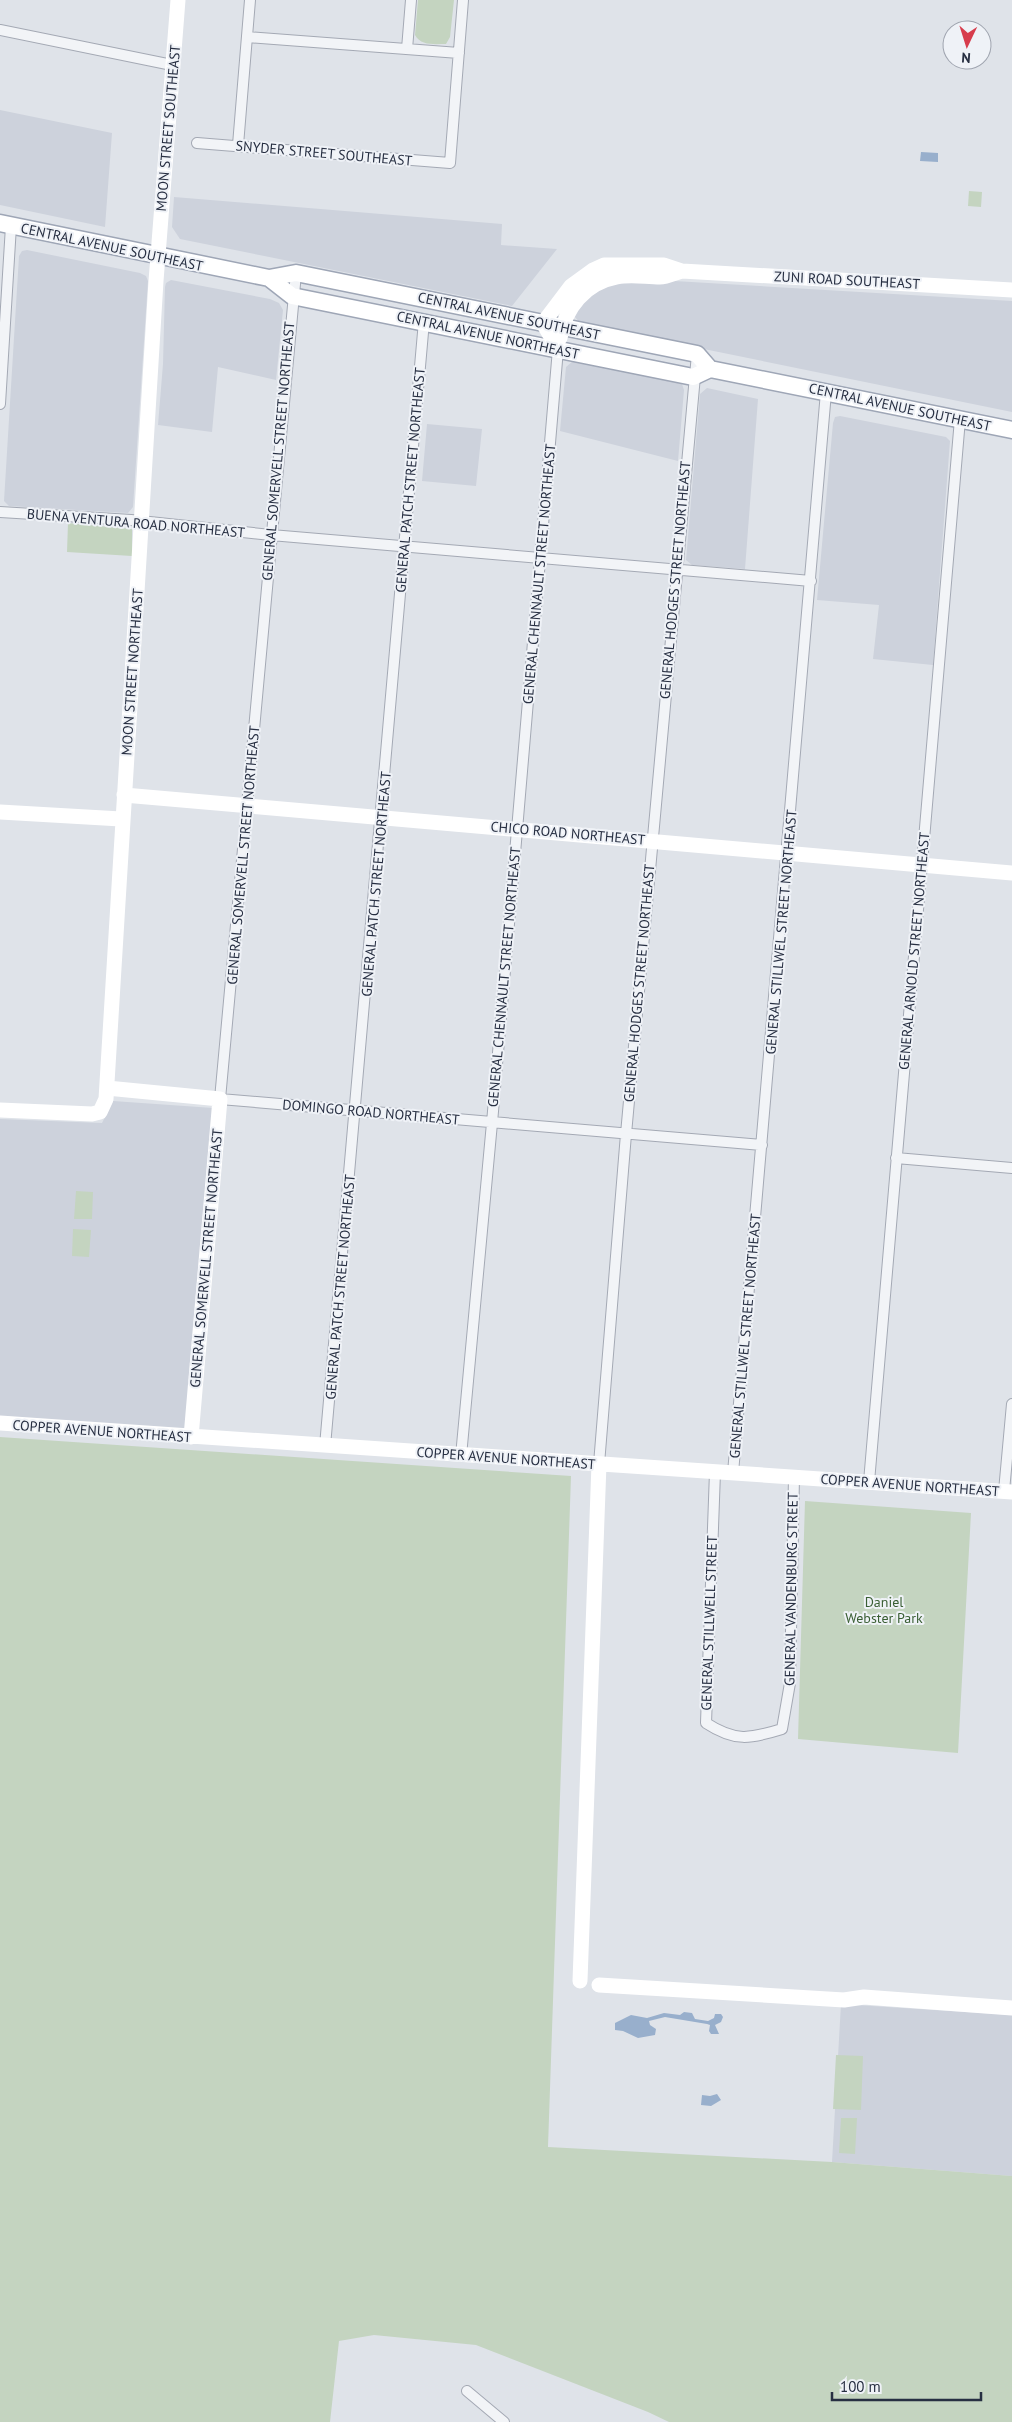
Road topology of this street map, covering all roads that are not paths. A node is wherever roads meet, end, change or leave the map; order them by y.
1 (178, 0) edge
2 (250, 0) edge
3 (411, 0) edge
4 (463, 0) edge
5 (0, 30) edge
6 (247, 37) junction
7 (407, 49) junction
8 (459, 53) junction
9 (172, 65) junction
10 (197, 143) dead end
11 (238, 145) junction
12 (5, 225) edge
13 (158, 257) junction
14 (682, 271) junction
15 (296, 273) junction
16 (269, 278) junction
17 (1012, 290) edge
18 (292, 296) junction
19 (424, 321) junction
20 (543, 323) junction
21 (562, 328) junction
22 (558, 349) junction
23 (697, 354) junction
24 (710, 369) junction
25 (693, 377) junction
26 (826, 392) junction
27 (0, 404) edge
28 (960, 419) junction
29 (1012, 430) edge
30 (0, 512) edge
31 (142, 521) junction
32 (271, 535) junction
33 (404, 545) junction
34 (540, 558) junction
35 (676, 570) junction
36 (811, 581) junction
37 (124, 795) junction
38 (248, 806) junction
39 (0, 812) edge
40 (382, 817) junction
41 (121, 819) junction
42 (517, 828) junction
43 (652, 841) junction
44 (788, 852) junction
45 (922, 864) junction
46 (1012, 873) edge
47 (107, 1088) junction
48 (220, 1099) junction
49 (0, 1110) edge
50 (356, 1111) junction
51 (492, 1123) junction
52 (626, 1134) junction
53 (762, 1145) junction
54 (896, 1158) junction
55 (1012, 1168) edge
56 (1012, 1404) edge
57 (0, 1423) edge
58 (191, 1437) junction
59 (325, 1446) junction
60 (462, 1456) junction
61 (599, 1464) junction
62 (715, 1472) junction
63 (733, 1473) junction
64 (794, 1477) junction
65 (869, 1482) junction
66 (1008, 1491) edge
67 (753, 1738) joint
68 (580, 1981) dead end
69 (599, 1985) dead end
70 (1012, 2008) edge
71 (467, 2391) dead end
72 (504, 2422) edge

1 - 9 street, MOON STREET SOUTHEAST
2 - 6 street
3 - 7 street
4 - 8 street
5 - 9 street
6 - 7 street
6 - 11 street
7 - 8 street
8 - 11 street, SNYDER STREET SOUTHEAST
9 - 13 street, MOON STREET SOUTHEAST
10 - 11 street, SNYDER STREET SOUTHEAST
12 - 13 main road, CENTRAL AVENUE SOUTHEAST
12 - 27 street
13 - 16 main road, CENTRAL AVENUE SOUTHEAST
13 - 31 street, MOON STREET NORTHEAST
14 - 17 street, ZUNI ROAD SOUTHEAST
14 - 20 street, ZUNI ROAD SOUTHEAST
14 - 21 street, ZUNI ROAD SOUTHEAST
15 - 16 main road, CENTRAL AVENUE SOUTHEAST
15 - 18 street, GENERAL SOMERVELL STREET NORTHEAST
15 - 20 main road, CENTRAL AVENUE SOUTHEAST
16 - 18 main road, CENTRAL AVENUE NORTHEAST
18 - 19 main road, CENTRAL AVENUE NORTHEAST
18 - 32 street, GENERAL SOMERVELL STREET NORTHEAST
19 - 22 main road, CENTRAL AVENUE NORTHEAST
19 - 33 street, GENERAL PATCH STREET NORTHEAST
20 - 21 main road, CENTRAL AVENUE SOUTHEAST
20 - 22 street
21 - 22 street, ZUNI ROAD SOUTHEAST
21 - 23 main road, CENTRAL AVENUE SOUTHEAST
22 - 25 main road, CENTRAL AVENUE NORTHEAST
22 - 34 street, GENERAL CHENNAULT STREET NORTHEAST
23 - 24 main road
23 - 25 street, GENERAL HODGES STREET NORTHEAST
24 - 25 main road
24 - 26 main road, CENTRAL AVENUE SOUTHEAST
25 - 35 street, GENERAL HODGES STREET NORTHEAST
26 - 28 main road, CENTRAL AVENUE SOUTHEAST
26 - 36 street, GENERAL STILLWEL STREET NORTHEAST
28 - 29 main road, CENTRAL AVENUE SOUTHEAST
28 - 45 street, GENERAL ARNOLD STREET NORTHEAST
30 - 31 street, BUENA VENTURA ROAD NORTHEAST
31 - 32 street, BUENA VENTURA ROAD NORTHEAST
31 - 37 street, MOON STREET NORTHEAST
32 - 33 street, BUENA VENTURA ROAD NORTHEAST
32 - 38 street, GENERAL SOMERVELL STREET NORTHEAST
33 - 34 street, BUENA VENTURA ROAD NORTHEAST
33 - 40 street, GENERAL PATCH STREET NORTHEAST
34 - 35 street, BUENA VENTURA ROAD NORTHEAST
34 - 42 street, GENERAL CHENNAULT STREET NORTHEAST
35 - 36 street, BUENA VENTURA ROAD NORTHEAST
35 - 43 street, GENERAL HODGES STREET NORTHEAST
36 - 44 street, GENERAL STILLWEL STREET NORTHEAST
37 - 38 street, CHICO ROAD NORTHEAST
37 - 41 street, MOON STREET NORTHEAST
38 - 40 street, CHICO ROAD NORTHEAST
38 - 48 street, GENERAL SOMERVELL STREET NORTHEAST
39 - 41 street
40 - 42 street, CHICO ROAD NORTHEAST
40 - 50 street, GENERAL PATCH STREET NORTHEAST
41 - 47 street, MOON STREET NORTHEAST
42 - 43 street, CHICO ROAD NORTHEAST
42 - 51 street, GENERAL CHENNAULT STREET NORTHEAST
43 - 44 street, CHICO ROAD NORTHEAST
43 - 52 street, GENERAL HODGES STREET NORTHEAST
44 - 45 street, CHICO ROAD NORTHEAST
44 - 53 street, GENERAL STILLWEL STREET NORTHEAST
45 - 46 street, CHICO ROAD NORTHEAST
45 - 54 street, GENERAL ARNOLD STREET NORTHEAST
47 - 48 street, DOMINGO ROAD NORTHEAST
47 - 49 street
48 - 50 street, DOMINGO ROAD NORTHEAST
48 - 58 street, GENERAL SOMERVELL STREET NORTHEAST
50 - 51 street, DOMINGO ROAD NORTHEAST
50 - 59 street, GENERAL PATCH STREET NORTHEAST
51 - 52 street, DOMINGO ROAD NORTHEAST
51 - 60 street, GENERAL CHENNAULT STREET NORTHEAST
52 - 53 street, DOMINGO ROAD NORTHEAST
52 - 61 street, GENERAL HODGES STREET NORTHEAST
53 - 63 street, GENERAL STILLWEL STREET NORTHEAST
54 - 55 street
54 - 65 street, GENERAL ARNOLD STREET NORTHEAST
56 - 66 street
57 - 58 street, COPPER AVENUE NORTHEAST
58 - 59 street, COPPER AVENUE NORTHEAST
59 - 60 street, COPPER AVENUE NORTHEAST
60 - 61 street, COPPER AVENUE NORTHEAST
61 - 62 street, COPPER AVENUE NORTHEAST
61 - 68 street
62 - 63 street, COPPER AVENUE NORTHEAST
62 - 67 street, GENERAL STILLWELL STREET
63 - 64 street, COPPER AVENUE NORTHEAST
64 - 65 street, COPPER AVENUE NORTHEAST
64 - 67 street, GENERAL VANDENBURG STREET
65 - 66 street, COPPER AVENUE NORTHEAST
69 - 70 street
71 - 72 street

